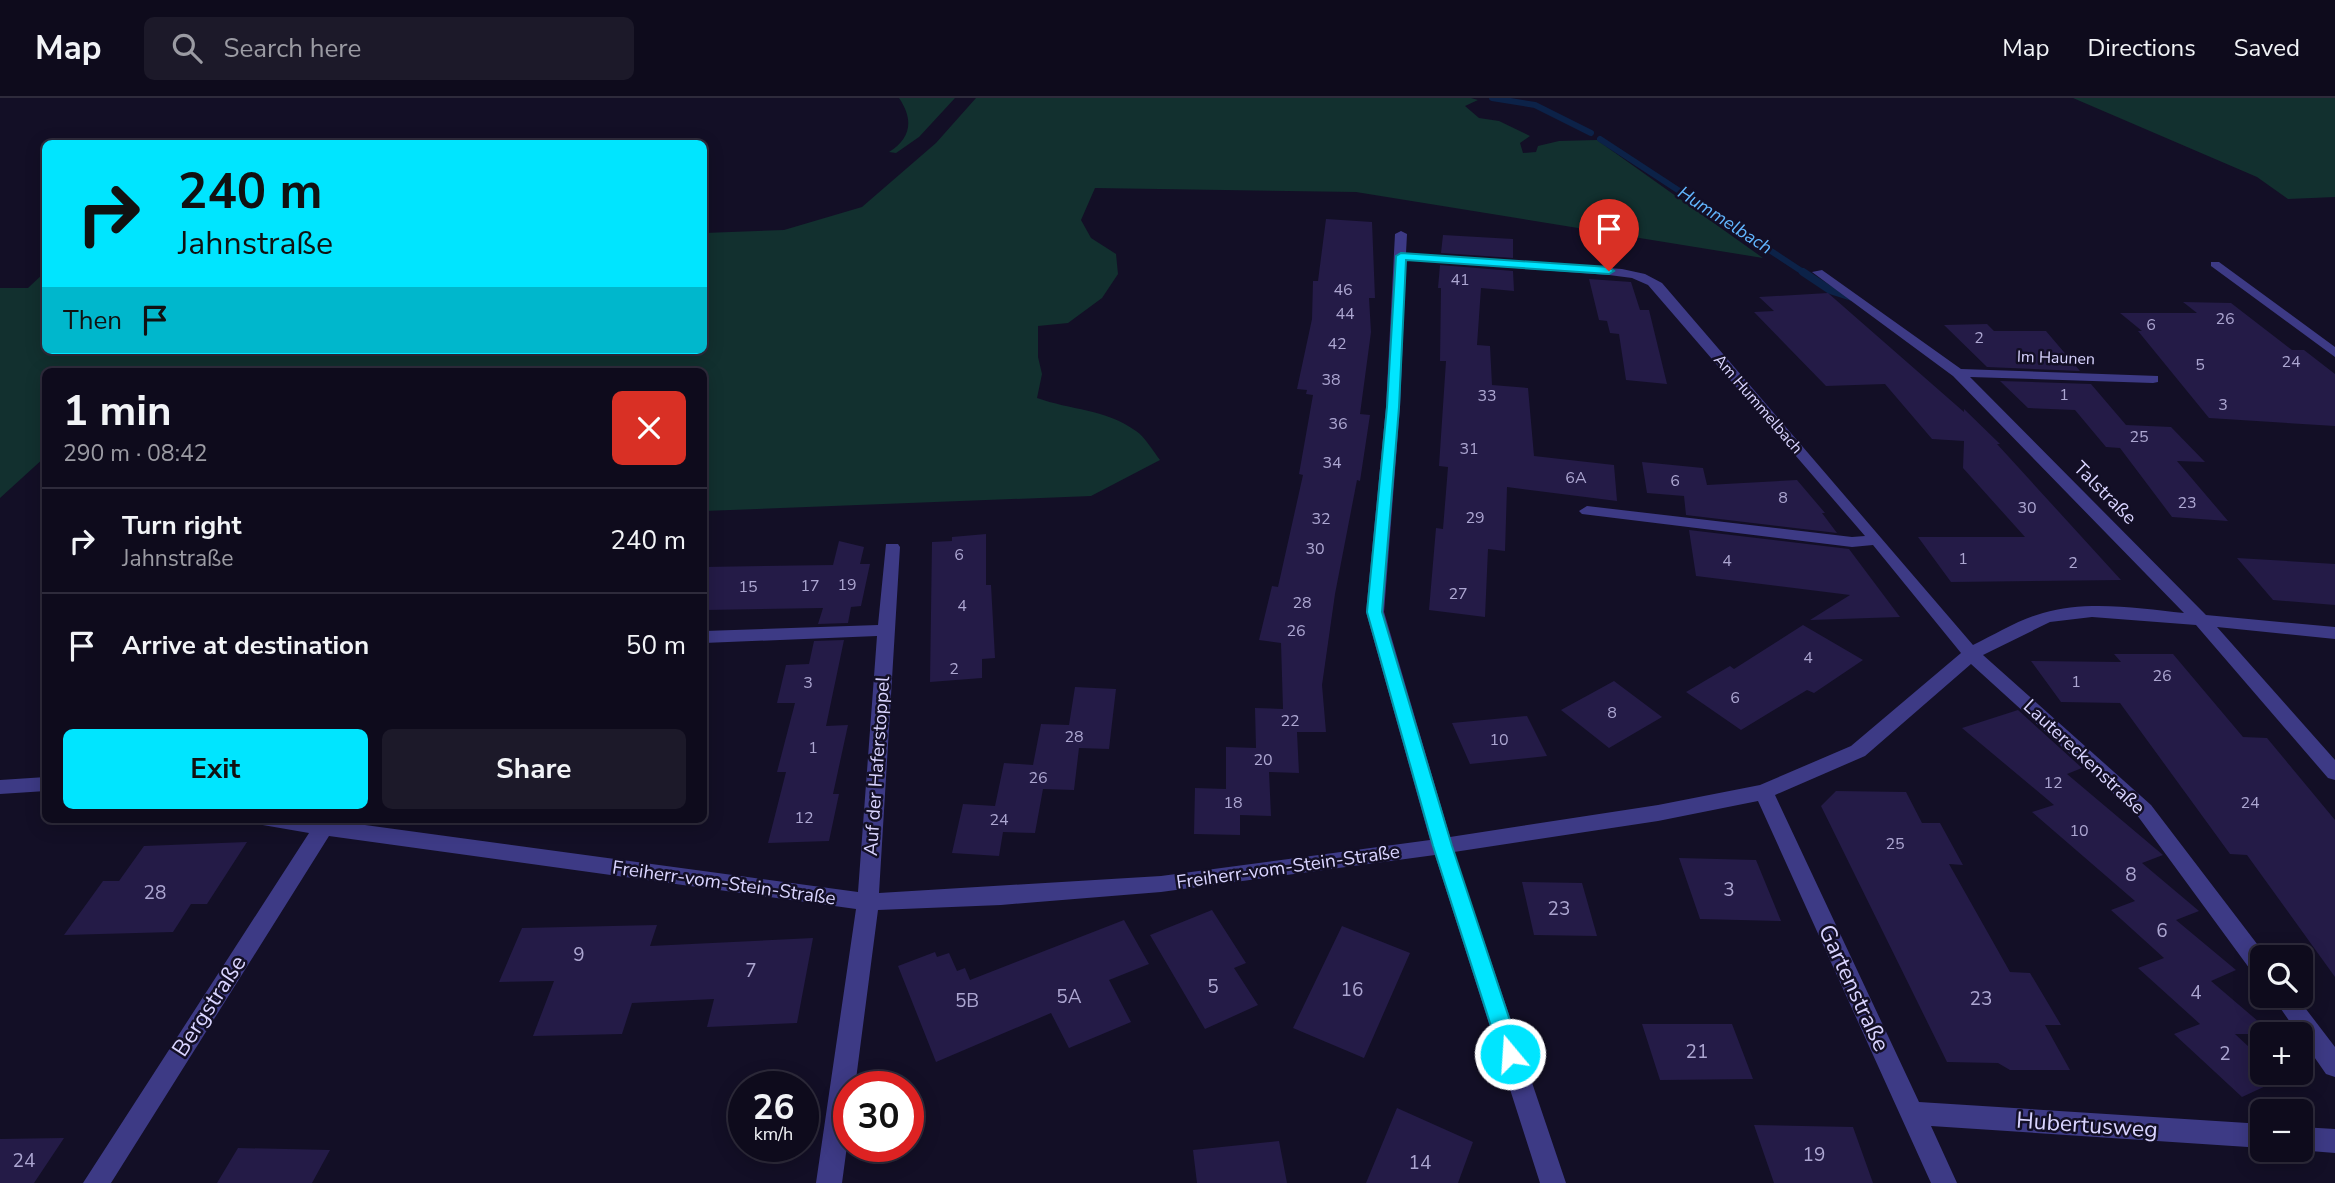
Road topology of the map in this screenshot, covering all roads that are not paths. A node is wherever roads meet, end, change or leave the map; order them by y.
1 (1401, 234) dead end
2 (1401, 256) junction
3 (2215, 264) dead end
4 (1818, 272) dead end
5 (2335, 353) edge
6 (1958, 373) junction
7 (2153, 379) dead end
8 (1587, 511) dead end
9 (1877, 540) junction
10 (892, 547) dead end
11 (2201, 620) junction
12 (886, 630) junction
13 (2335, 633) edge
14 (707, 637) edge
15 (1971, 654) junction
16 (2335, 773) edge
17 (42, 784) edge
18 (0, 787) edge
19 (1764, 792) junction
20 (287, 823) edge
21 (322, 829) junction
22 (1442, 846) junction
23 (868, 902) junction
24 (2250, 952) edge
25 (2292, 1008) edge
26 (2335, 1066) edge
27 (1911, 1113) junction
28 (2250, 1135) edge
29 (2313, 1140) edge
30 (2335, 1141) edge
31 (96, 1183) edge
32 (829, 1183) edge
33 (1553, 1183) edge
34 (1944, 1183) edge

1 - 2 street
2 - 9 street, Am Hummelbach
2 - 22 street
3 - 5 street
4 - 6 street, Talstraße
6 - 7 street, Im Haunen
6 - 11 street, Talstraße
8 - 9 street
9 - 15 street, Am Hummelbach
10 - 12 street, Auf der Haferstoppel
11 - 13 street, Freiherr-vom-Stein-Straße
11 - 15 street, Freiherr-vom-Stein-Straße
11 - 16 street, Talstraße
12 - 14 street
12 - 23 street, Auf der Haferstoppel
15 - 19 street, Freiherr-vom-Stein-Straße
15 - 24 street, Lautereckenstraße
17 - 18 street
19 - 22 street, Freiherr-vom-Stein-Straße
19 - 27 street, Gartenstraße
20 - 21 street, Freiherr-vom-Stein-Straße
21 - 23 street, Freiherr-vom-Stein-Straße
21 - 31 street, Bergstraße
22 - 23 street, Freiherr-vom-Stein-Straße
22 - 33 street
23 - 32 street, Auf der Haferstoppel
25 - 26 street
27 - 28 street, Hubertusweg
27 - 34 street, Gartenstraße
29 - 30 street

